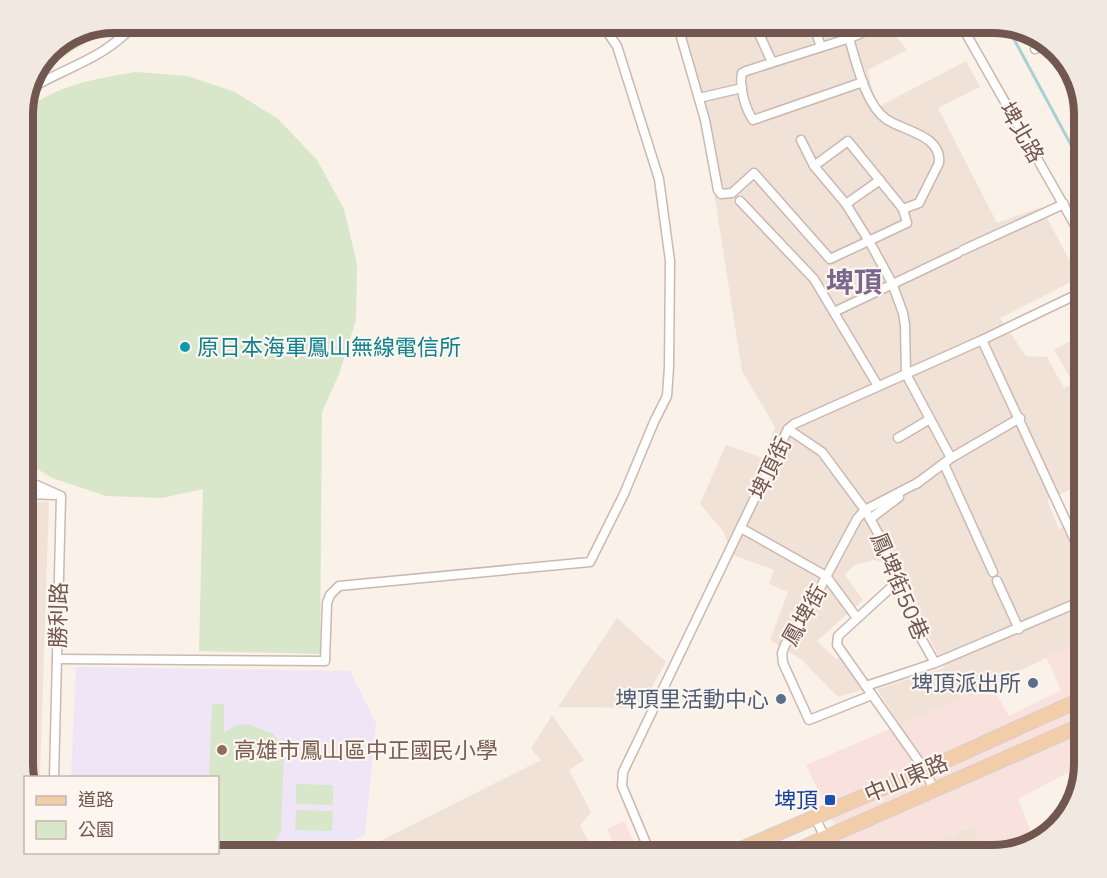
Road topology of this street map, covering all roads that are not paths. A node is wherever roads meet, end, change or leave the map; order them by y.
1 (126, 33) edge
2 (608, 33) edge
3 (680, 33) edge
4 (759, 33) edge
5 (817, 33) edge
6 (848, 33) edge
7 (861, 33) edge
8 (966, 33) edge
9 (850, 38) junction
10 (821, 47) junction
11 (1038, 48) edge
12 (1035, 49) dead end
13 (772, 62) junction
14 (863, 82) junction
15 (39, 84) edge
16 (742, 88) junction
17 (699, 98) junction
18 (801, 140) dead end
19 (814, 166) junction
20 (880, 180) junction
21 (740, 201) dead end
22 (846, 204) junction
23 (1064, 204) junction
24 (903, 209) junction
25 (1074, 222) edge
26 (869, 241) junction
27 (892, 283) junction
28 (1074, 296) edge
29 (834, 312) junction
30 (982, 340) junction
31 (906, 374) junction
32 (878, 386) junction
33 (930, 418) junction
34 (1020, 418) junction
35 (788, 429) junction
36 (898, 438) dead end
37 (947, 461) junction
38 (920, 482) junction
39 (33, 483) edge
40 (33, 495) edge
41 (61, 496) junction
42 (865, 510) junction
43 (870, 519) junction
44 (741, 528) junction
45 (1074, 538) edge
46 (993, 572) dead end
47 (826, 576) junction
48 (898, 581) junction
49 (997, 581) dead end
50 (1074, 604) edge
51 (857, 618) junction
52 (1019, 629) junction
53 (57, 659) junction
54 (935, 663) junction
55 (866, 686) junction
56 (872, 696) junction
57 (1074, 703) edge
58 (1074, 728) edge
59 (925, 770) junction
60 (54, 776) edge
61 (934, 790) junction
62 (815, 817) junction
63 (825, 838) junction
64 (647, 845) edge
65 (750, 845) edge
66 (809, 845) edge
67 (828, 845) edge

1 - 15 street
2 - 53 street
3 - 17 street
4 - 13 street
5 - 10 street
6 - 9 street
7 - 9 street
8 - 23 street, 埤北路
9 - 10 street
9 - 14 street
10 - 13 street
11 - 12 street
13 - 16 street
14 - 16 street
14 - 24 street
16 - 17 street
17 - 26 street
18 - 19 street
19 - 20 street
19 - 22 street
20 - 22 street
20 - 24 street
21 - 29 street
22 - 26 street
23 - 25 street, 埤北路
23 - 27 street
24 - 26 street
26 - 27 street
27 - 29 street
27 - 31 street
28 - 30 street, 埤頂街
29 - 32 street
30 - 31 street, 埤頂街
30 - 34 street
31 - 32 street, 埤頂街
31 - 33 street
32 - 35 street, 埤頂街
33 - 36 street
33 - 37 street
34 - 37 street, 鳳埤街
34 - 45 street
35 - 42 street, 鳳埤街50巷
35 - 44 street, 埤頂街
37 - 38 street, 鳳埤街
37 - 46 street
38 - 42 street, 鳳埤街
38 - 43 street, 鳳埤街
39 - 41 street
40 - 41 street
41 - 53 street, 勝利路
42 - 43 street, 鳳埤街50巷
42 - 47 street, 鳳埤街
43 - 48 street, 鳳埤街50巷
44 - 47 street
44 - 64 street, 埤頂街
47 - 51 street
47 - 56 street, 鳳埤街
48 - 51 street
48 - 54 street, 鳳埤街50巷
49 - 52 street
50 - 52 street
51 - 55 street, 鳳埤街
52 - 54 street
53 - 60 street, 勝利路
54 - 55 street
55 - 56 street, 鳳埤街
56 - 59 street, 鳳埤街
57 - 59 main road, 中山東路
58 - 61 main road, 中山東路
59 - 61 street, 鳳埤街
59 - 62 main road, 中山東路
61 - 63 main road, 中山東路
62 - 63 street
62 - 65 main road, 中山東路
63 - 66 main road, 中山東路
63 - 67 street

